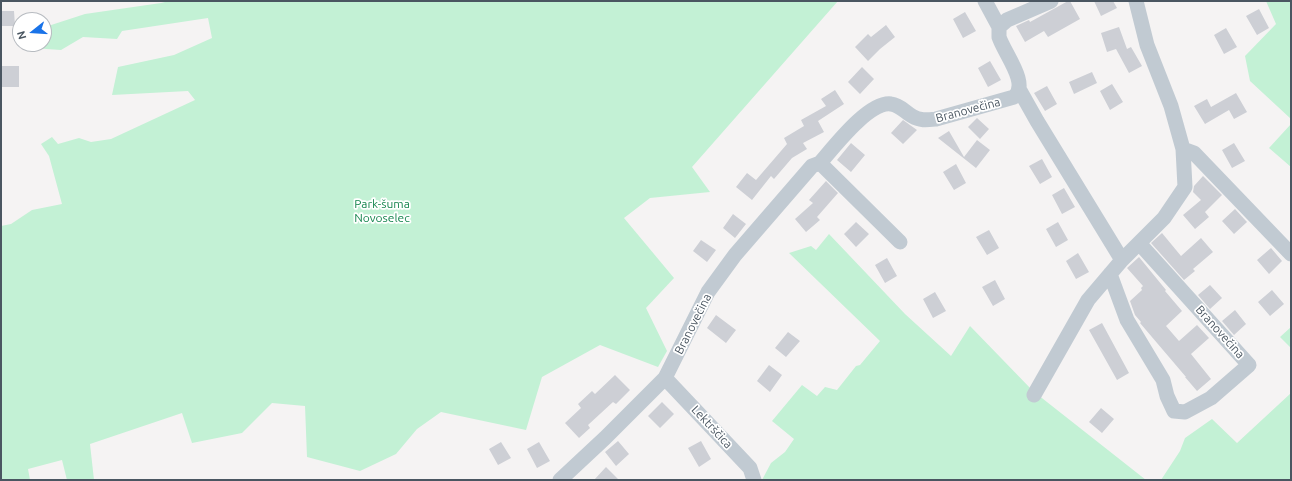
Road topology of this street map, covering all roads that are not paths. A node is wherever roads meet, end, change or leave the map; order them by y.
1 (985, 1) edge
2 (1051, 1) edge
3 (1136, 1) edge
4 (999, 28) junction
5 (1019, 89) junction
6 (1182, 149) junction
7 (820, 163) junction
8 (900, 242) dead end
9 (1139, 243) junction
10 (1291, 254) edge
11 (1122, 260) junction
12 (1110, 274) junction
13 (666, 378) junction
14 (1034, 395) dead end
15 (560, 480) edge
16 (754, 480) edge

1 - 4 street
2 - 4 street
3 - 6 street
4 - 5 street
5 - 7 street, Branovečina
5 - 11 street
6 - 9 street
6 - 10 street
7 - 8 street
7 - 13 street, Branovečina
9 - 11 street
9 - 12 street, Branovečina
11 - 12 street
12 - 14 street
13 - 15 street, Branovečina
13 - 16 street, Lektrščica

